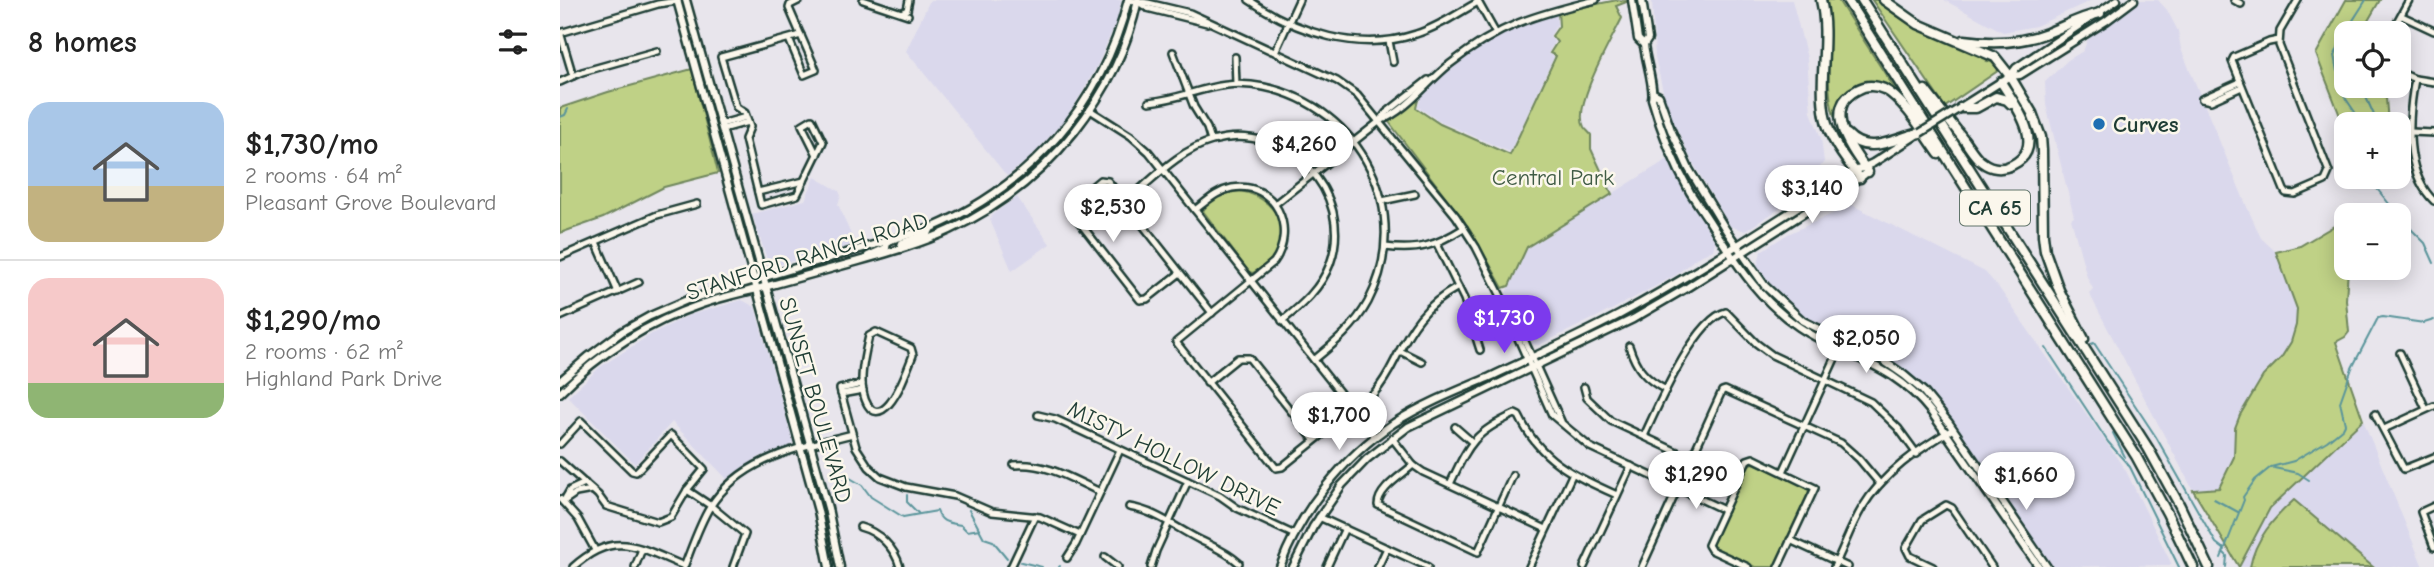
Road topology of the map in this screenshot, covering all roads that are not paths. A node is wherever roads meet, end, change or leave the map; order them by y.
1 (665, 0) edge
2 (681, 0) edge
3 (800, 0) edge
4 (863, 0) edge
5 (909, 0) edge
6 (1128, 0) edge
7 (1249, 0) edge
8 (1299, 0) edge
9 (1596, 0) edge
10 (1632, 0) edge
11 (1642, 0) edge
12 (1821, 0) edge
13 (1847, 0) edge
14 (1862, 0) edge
15 (1884, 0) edge
16 (2117, 0) edge
17 (2134, 0) edge
18 (2234, 0) edge
19 (2298, 0) edge
20 (2409, 0) edge
21 (1478, 1) edge
22 (1139, 2) edge
23 (658, 4) junction
24 (2241, 4) dead end
25 (2100, 13) junction
26 (2402, 16) junction
27 (1289, 21) junction
28 (2399, 21) edge
29 (2434, 31) edge
30 (560, 32) edge
31 (1495, 32) junction
32 (1935, 32) junction
33 (801, 35) junction
34 (1885, 36) junction
35 (789, 40) junction
36 (2279, 40) junction
37 (1389, 41) junction
38 (1644, 45) junction
39 (657, 51) dead end
40 (1173, 52) dead end
41 (1275, 52) junction
42 (1236, 57) dead end
43 (1392, 62) dead end
44 (573, 76) junction
45 (2010, 76) junction
46 (1099, 77) junction
47 (2411, 78) edge
48 (2414, 79) junction
49 (560, 82) edge
50 (2001, 82) junction
51 (2434, 82) edge
52 (1236, 84) junction
53 (2241, 84) junction
54 (1189, 93) junction
55 (1652, 96) junction
56 (1149, 102) dead end
57 (1083, 105) junction
58 (1960, 108) junction
59 (1090, 110) junction
60 (2018, 111) junction
61 (1667, 119) junction
62 (747, 120) junction
63 (1380, 121) junction
64 (1079, 126) junction
65 (722, 127) junction
66 (1843, 129) junction
67 (2412, 132) junction
68 (1920, 133) joint
69 (2434, 133) edge
70 (1906, 139) junction
71 (1211, 141) junction
72 (1353, 141) junction
73 (1669, 149) junction
74 (817, 155) junction
75 (1954, 168) junction
76 (1866, 169) junction
77 (1163, 171) junction
78 (1314, 172) junction
79 (1857, 174) junction
80 (804, 181) junction
81 (758, 192) junction
82 (1415, 194) dead end
83 (2434, 199) edge
84 (1382, 201) junction
85 (1125, 202) junction
86 (697, 204) dead end
87 (1275, 204) junction
88 (1195, 210) junction
89 (931, 228) junction
90 (1464, 228) junction
91 (596, 242) junction
92 (887, 242) junction
93 (1437, 244) junction
94 (1736, 244) junction
95 (1385, 247) junction
96 (900, 249) junction
97 (1728, 249) junction
98 (1741, 254) junction
99 (560, 257) edge
100 (868, 258) junction
101 (1733, 259) junction
102 (1180, 273) junction
103 (764, 278) junction
104 (755, 280) junction
105 (639, 282) dead end
106 (1252, 282) junction
107 (766, 287) junction
108 (1458, 287) junction
109 (757, 289) junction
110 (618, 292) junction
111 (665, 309) junction
112 (1628, 310) junction
113 (1212, 313) junction
114 (560, 317) edge
115 (1282, 321) junction
116 (635, 324) junction
117 (654, 324) junction
118 (1602, 335) junction
119 (1842, 344) junction
120 (1629, 346) dead end
121 (1399, 351) junction
122 (1480, 351) dead end
123 (2400, 353) dead end
124 (1530, 358) junction
125 (1314, 360) junction
126 (1422, 362) dead end
127 (1533, 368) junction
128 (1825, 380) junction
129 (560, 381) edge
130 (1207, 383) junction
131 (863, 387) junction
132 (1584, 387) dead end
133 (1665, 390) junction
134 (560, 393) edge
135 (2434, 406) edge
136 (2426, 409) junction
137 (1354, 410) junction
138 (2375, 414) dead end
139 (1038, 415) dead end
140 (2127, 415) junction
141 (1395, 423) junction
142 (1804, 425) junction
143 (1455, 426) dead end
144 (2384, 429) junction
145 (1949, 431) junction
146 (852, 433) junction
147 (1644, 436) junction
148 (1375, 437) junction
149 (1392, 438) junction
150 (1314, 440) junction
151 (1471, 441) junction
152 (560, 444) edge
153 (810, 445) junction
154 (800, 448) junction
155 (1120, 450) junction
156 (1917, 454) junction
157 (2434, 457) edge
158 (1692, 459) junction
159 (560, 461) edge
160 (1014, 465) dead end
161 (1413, 465) junction
162 (1631, 466) junction
163 (1783, 472) junction
164 (1513, 475) dead end
165 (1572, 475) junction
166 (1188, 481) junction
167 (585, 483) junction
168 (1450, 484) junction
169 (1880, 484) junction
170 (1679, 488) junction
171 (592, 490) junction
172 (687, 490) junction
173 (1100, 492) junction
174 (1987, 492) junction
175 (1617, 495) junction
176 (561, 502) edge
177 (711, 506) junction
178 (2434, 506) edge
179 (1129, 508) dead end
180 (1500, 508) junction
181 (1724, 510) junction
182 (1320, 515) junction
183 (1035, 516) junction
184 (1169, 522) junction
185 (860, 527) dead end
186 (1345, 528) junction
187 (1546, 529) junction
188 (1080, 535) junction
189 (1295, 535) junction
190 (2026, 536) junction
191 (1790, 540) junction
192 (2434, 547) edge
193 (1387, 548) junction
194 (642, 549) junction
195 (595, 550) junction
196 (1105, 557) dead end
197 (1067, 558) dead end
198 (1239, 563) dead end
199 (1835, 564) edge
200 (684, 566) edge
201 (573, 567) edge
202 (635, 567) edge
203 (733, 567) edge
204 (829, 567) edge
205 (840, 567) edge
206 (900, 567) edge
207 (1011, 567) edge
208 (1118, 567) edge
209 (1151, 567) edge
210 (1280, 567) edge
211 (1293, 567) edge
212 (1327, 567) edge
213 (1378, 567) edge
214 (1428, 567) edge
215 (1529, 567) edge
216 (1584, 567) edge
217 (1642, 567) edge
218 (1748, 567) edge
219 (1778, 567) edge
220 (1848, 567) edge
221 (1933, 567) edge
222 (1992, 567) edge
223 (2039, 567) edge
224 (2047, 567) edge
225 (2192, 567) edge
226 (2210, 567) edge

1 - 23 street
2 - 23 street
2 - 65 main road, SUNSET BOULEVARD
2 - 104 main road, SUNSET BOULEVARD
3 - 33 street
4 - 5 street
6 - 22 street
6 - 46 main road, STANFORD RANCH ROAD
7 - 27 street
8 - 27 street
9 - 31 street
10 - 38 main road
11 - 38 main road
12 - 79 highway
13 - 75 highway, CA 65
14 - 34 highway, CA 65
15 - 32 highway
16 - 25 main road
17 - 45 main road
18 - 24 street
19 - 36 street
20 - 26 street
21 - 31 street
21 - 37 street
22 - 41 street
22 - 59 main road, STANFORD RANCH ROAD
23 - 30 street
25 - 32 highway
25 - 45 main road
26 - 28 street
26 - 29 street
27 - 37 street
27 - 41 street
30 - 44 street
31 - 63 street
32 - 45 highway
33 - 35 street
33 - 35 street
34 - 60 highway
34 - 140 highway, CA 65
35 - 62 street
36 - 53 street
36 - 53 street
37 - 43 street
38 - 55 main road
39 - 44 street
40 - 54 street
41 - 63 street
42 - 52 street
44 - 49 street
45 - 50 main road
45 - 140 highway
46 - 57 main road, STANFORD RANCH ROAD
46 - 59 main road
47 - 48 street
48 - 51 street
48 - 67 street
50 - 58 main road
50 - 60 highway
52 - 54 street
52 - 72 street
53 - 53 street
54 - 56 street
54 - 71 street
55 - 61 main road
55 - 73 main road
57 - 64 main road
57 - 89 main road, STANFORD RANCH ROAD
58 - 60 highway
58 - 68 main road, bridge
59 - 64 main road, STANFORD RANCH ROAD
59 - 77 street
61 - 73 main road
61 - 94 main road
62 - 65 street
62 - 81 street
63 - 72 street
63 - 90 street
64 - 96 main road, STANFORD RANCH ROAD
65 - 103 main road, SUNSET BOULEVARD
66 - 70 highway
66 - 75 highway
66 - 76 highway
67 - 69 street
67 - 83 street
68 - 70 highway
70 - 76 main road
71 - 77 street
71 - 78 street
72 - 78 street
72 - 84 street
73 - 97 main road
74 - 74 street
74 - 80 street
75 - 225 highway, CA 65
76 - 79 main road
77 - 85 street
77 - 88 street
78 - 87 street
78 - 115 street
79 - 94 main road
79 - 98 main road
80 - 81 street
80 - 81 street
82 - 84 street
84 - 95 street
85 - 102 street
85 - 102 street
86 - 91 street
87 - 88 street
87 - 106 street
88 - 106 street
89 - 92 main road, STANFORD RANCH ROAD
89 - 96 main road
90 - 93 street
90 - 124 street
91 - 99 street
91 - 110 street
92 - 100 main road
92 - 103 main road, STANFORD RANCH ROAD
93 - 95 street
93 - 108 street
94 - 97 main road
94 - 98 main road
95 - 125 street
96 - 100 main road, STANFORD RANCH ROAD
97 - 101 main road
97 - 112 main road
98 - 101 main road
98 - 119 main road
100 - 107 main road, STANFORD RANCH ROAD
101 - 118 main road
101 - 119 main road
102 - 113 street
103 - 104 main road, STANFORD RANCH ROAD
103 - 107 main road, SUNSET BOULEVARD
104 - 109 main road, SUNSET BOULEVARD
104 - 111 main road, STANFORD RANCH ROAD
105 - 110 street
106 - 113 street
106 - 115 street
107 - 109 main road, STANFORD RANCH ROAD
107 - 153 main road, SUNSET BOULEVARD
108 - 121 street
108 - 122 street
109 - 117 main road, STANFORD RANCH ROAD
109 - 154 main road, SUNSET BOULEVARD
110 - 114 street
111 - 116 main road, STANFORD RANCH ROAD
111 - 117 main road
112 - 118 main road
112 - 124 main road
113 - 130 street
115 - 125 street
116 - 117 main road
116 - 129 main road, STANFORD RANCH ROAD
117 - 134 main road, STANFORD RANCH ROAD
118 - 127 main road
119 - 128 street
119 - 145 main road
120 - 133 street
121 - 126 street
121 - 137 street
123 - 136 street
124 - 127 street
124 - 141 main road
125 - 137 street
127 - 149 main road
127 - 162 street
128 - 133 street
128 - 142 street
128 - 156 street
130 - 150 street
130 - 150 street
131 - 131 street
131 - 146 street
132 - 147 street
133 - 147 street
135 - 136 street
136 - 144 street
137 - 148 street
137 - 150 street
138 - 144 street
139 - 155 street, MISTY HOLLOW DRIVE
140 - 226 highway, CA 65
141 - 148 main road
141 - 149 main road
142 - 158 street
142 - 163 street
142 - 169 street
143 - 151 street
144 - 157 street
145 - 156 street
145 - 174 main road
145 - 190 main road
146 - 153 street
146 - 183 street
147 - 158 street
148 - 189 main road
149 - 161 street
149 - 182 main road
151 - 165 street
151 - 168 street
152 - 172 street
153 - 154 street
153 - 205 main road, SUNSET BOULEVARD
154 - 177 street
154 - 204 main road, SUNSET BOULEVARD
155 - 166 street, MISTY HOLLOW DRIVE
155 - 173 street
156 - 169 street
158 - 170 street
159 - 167 street
160 - 173 street
161 - 168 street
161 - 180 street
162 - 170 street
162 - 175 street
163 - 181 street
163 - 191 street
164 - 180 street
165 - 175 street
165 - 187 street
166 - 184 street
166 - 189 street, MISTY HOLLOW DRIVE
167 - 171 street
167 - 176 street
168 - 180 street
169 - 199 street
170 - 181 street
170 - 217 street
171 - 172 street
171 - 176 street
172 - 177 street
173 - 188 street
174 - 190 main road
174 - 223 main road
175 - 216 street
176 - 195 street
177 - 200 street
177 - 203 street
178 - 192 street
179 - 184 street
180 - 187 street
181 - 218 street
182 - 186 street
182 - 211 main road
183 - 188 street
183 - 207 street
184 - 198 street
184 - 209 street
185 - 206 street
186 - 193 street
186 - 212 street
187 - 215 street
188 - 197 street
189 - 210 main road
190 - 224 main road
191 - 199 street
191 - 219 street
193 - 213 street
193 - 214 street
194 - 195 street
194 - 200 street
194 - 202 street
195 - 201 street
196 - 208 street
199 - 220 street
221 - 222 street

